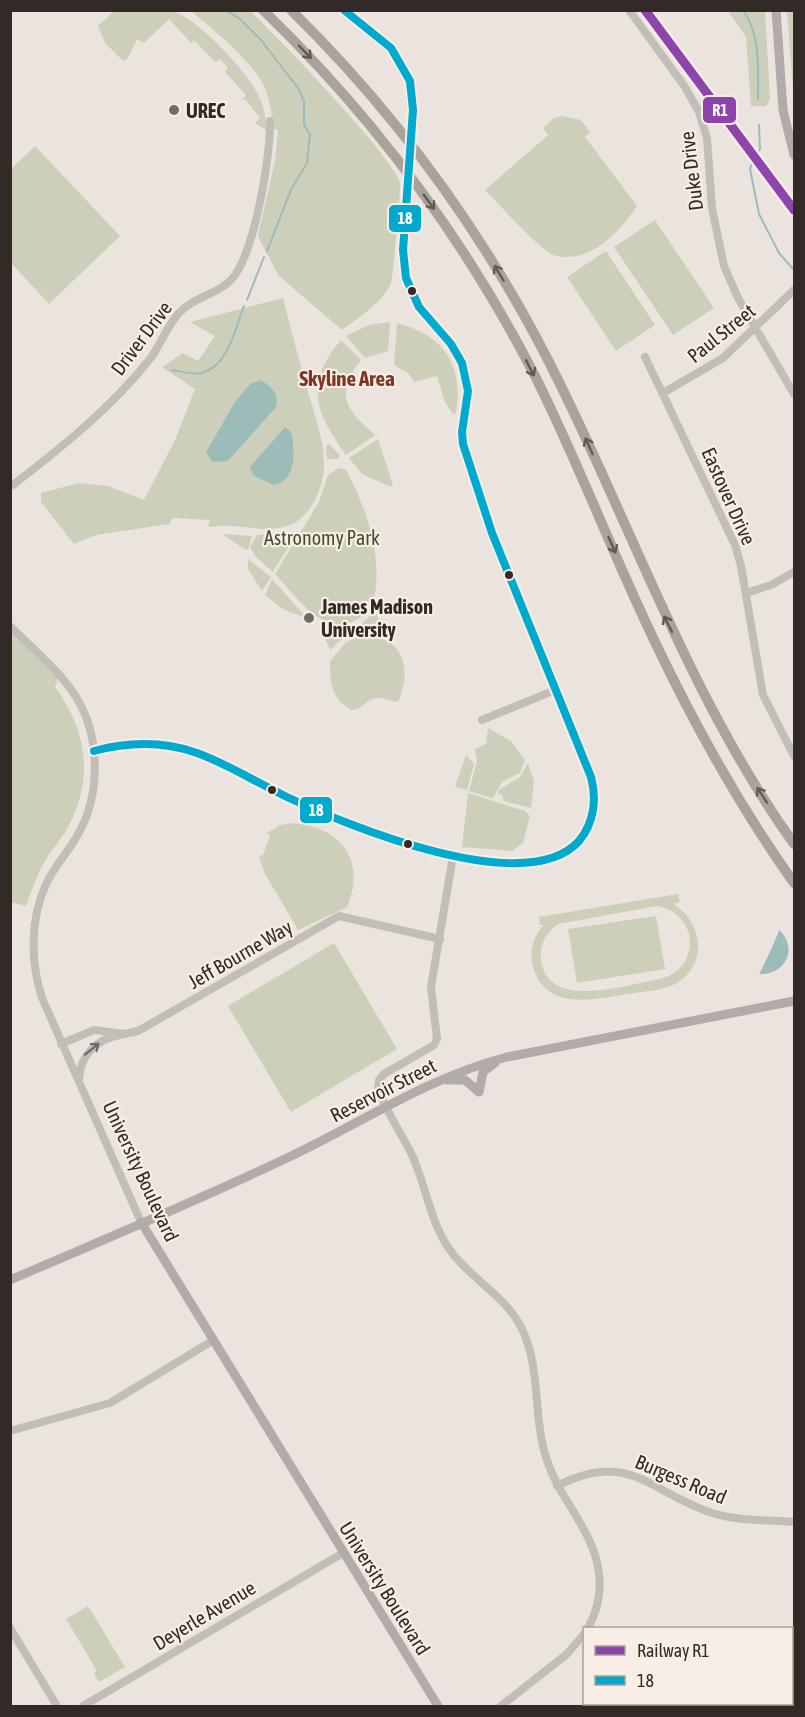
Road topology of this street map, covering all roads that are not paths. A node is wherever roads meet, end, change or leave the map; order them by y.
1 (263, 10) edge
2 (291, 10) edge
3 (344, 10) edge
4 (629, 10) edge
5 (776, 10) edge
6 (270, 121) dead end
7 (795, 156) edge
8 (795, 290) edge
9 (756, 328) junction
10 (645, 357) dead end
11 (663, 393) junction
12 (795, 394) edge
13 (13, 485) dead end
14 (795, 572) edge
15 (746, 593) junction
16 (10, 626) edge
17 (555, 690) junction
18 (482, 720) dead end
19 (94, 751) junction
20 (795, 756) edge
21 (795, 844) edge
22 (453, 856) junction
23 (795, 883) edge
24 (440, 939) junction
25 (795, 1001) edge
26 (124, 1034) junction
27 (61, 1044) junction
28 (503, 1058) junction
29 (79, 1080) junction
30 (436, 1082) junction
31 (387, 1107) junction
32 (141, 1222) junction
33 (10, 1280) edge
34 (212, 1341) junction
35 (10, 1431) edge
36 (557, 1486) junction
37 (795, 1522) edge
38 (343, 1553) junction
39 (589, 1627) edge
40 (10, 1628) edge
41 (583, 1636) edge
42 (57, 1707) edge
43 (83, 1707) edge
44 (438, 1707) edge
45 (501, 1707) edge

1 -> 23 highway
21 -> 2 highway
3 - 17 street, bridge
4 - 9 street, Duke Drive
5 - 7 main road
6 - 13 street, Driver Drive
8 - 9 street, Paul Street
9 - 11 street, Paul Street
9 - 12 street, Duke Drive
10 - 11 street, Eastover Drive
11 - 15 street, Eastover Drive
14 - 15 street
15 - 20 street, Eastover Drive
16 - 19 street, University Boulevard
17 - 18 street
17 - 22 street
19 - 22 street
19 - 27 street, University Boulevard
22 - 24 street
24 - 26 street, Jeff Bourne Way
24 - 31 street
25 - 28 main road, Reservoir Street
26 - 27 street, Jeff Bourne Way
29 -> 26 street
27 - 29 street, University Boulevard
28 - 30 main road, Reservoir Street
28 - 30 main road
29 - 32 street, University Boulevard
30 - 31 main road, Reservoir Street
31 - 32 main road, Reservoir Street
31 - 36 street
32 - 33 main road, Reservoir Street
32 - 34 main road, University Boulevard
34 - 35 street
34 - 38 main road, University Boulevard
36 - 37 street, Burgess Road
36 - 39 street
38 - 43 street, Deyerle Avenue
38 - 44 main road, University Boulevard
40 - 42 street
41 - 45 street

